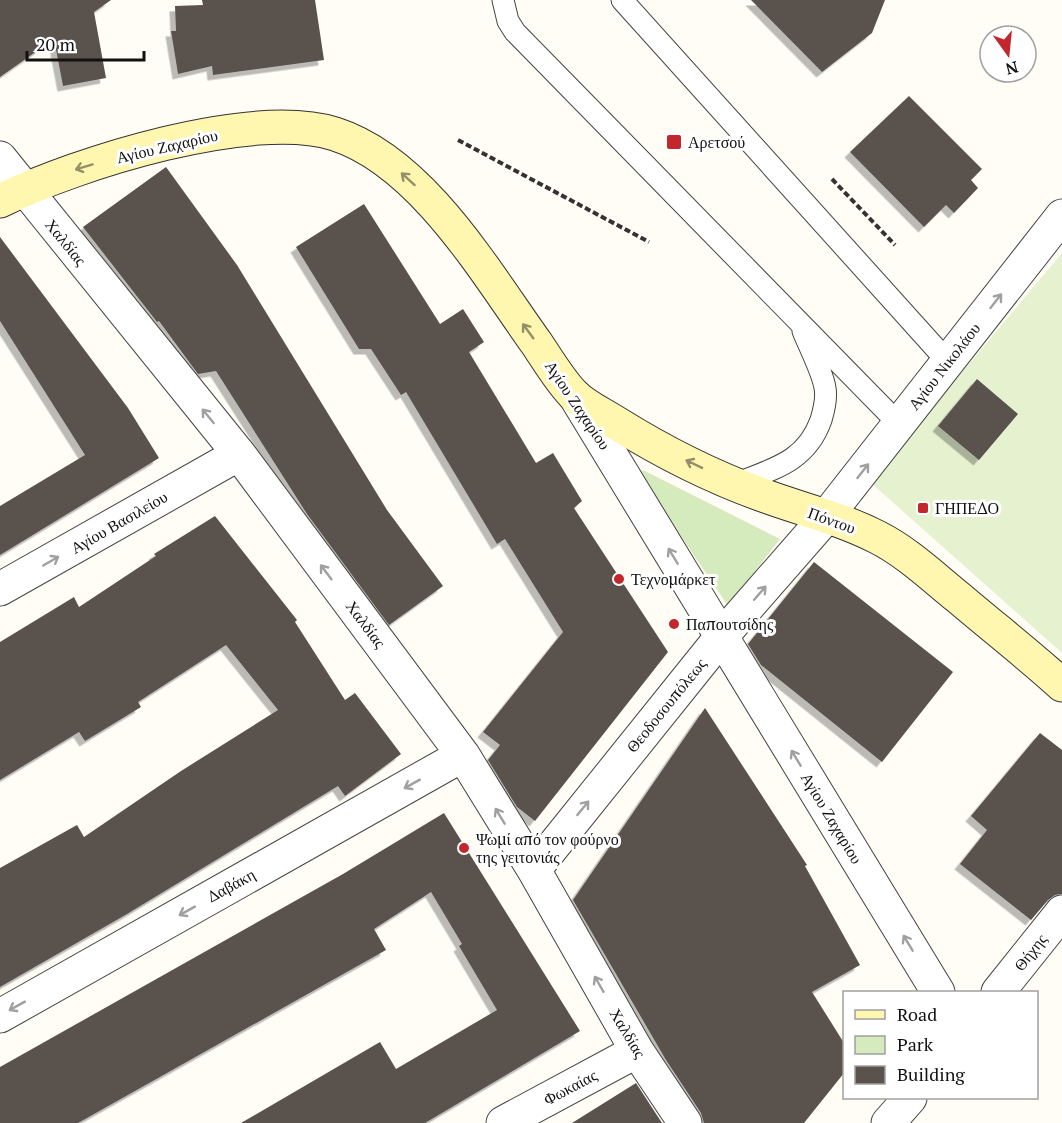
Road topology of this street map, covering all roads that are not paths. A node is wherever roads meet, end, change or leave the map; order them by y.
1 (503, 0) edge
2 (622, 0) edge
3 (0, 158) edge
4 (12, 195) edge
5 (1062, 216) edge
6 (798, 320) junction
7 (948, 362) junction
8 (575, 396) junction
9 (899, 424) junction
10 (239, 454) junction
11 (735, 484) junction
12 (826, 517) junction
13 (0, 590) edge
14 (722, 636) junction
15 (1062, 686) edge
16 (463, 755) junction
17 (534, 870) junction
18 (1062, 912) edge
19 (937, 991) edge
20 (1000, 991) edge
21 (0, 1016) edge
22 (637, 1051) junction
23 (909, 1099) edge
24 (502, 1123) edge
25 (685, 1123) edge
26 (888, 1123) edge

1 - 6 lane
2 - 7 lane
3 - 4 street, Χαλδίας
8 -> 4 main road, Αγίου Ζαχαρίου
10 -> 4 street, Χαλδίας
7 -> 5 street, Αγίου Νικολάου
6 - 9 lane
6 - 11 lane
7 - 9 street, Αγίου Νικολάου
11 -> 8 main road, Πόντου
14 -> 8 street, Αγίου Ζαχαρίου
12 -> 9 street, Αγίου Νικολάου
13 -> 10 street, Αγίου Βασιλείου
16 -> 10 street, Χαλδίας
11 - 12 main road, Πόντου
14 -> 12 street, Θεοδοσουπόλεως
12 - 15 main road, Πόντου
17 -> 14 street, Θεοδοσουπόλεως
19 -> 14 street, Αγίου Ζαχαρίου
17 -> 16 street, Χαλδίας
16 -> 21 street, Δαβάκη
22 -> 17 street, Χαλδίας
18 - 20 street, Θήχης
22 - 24 street, Φωκαίας
22 - 25 street, Χαλδίας
23 - 26 street

